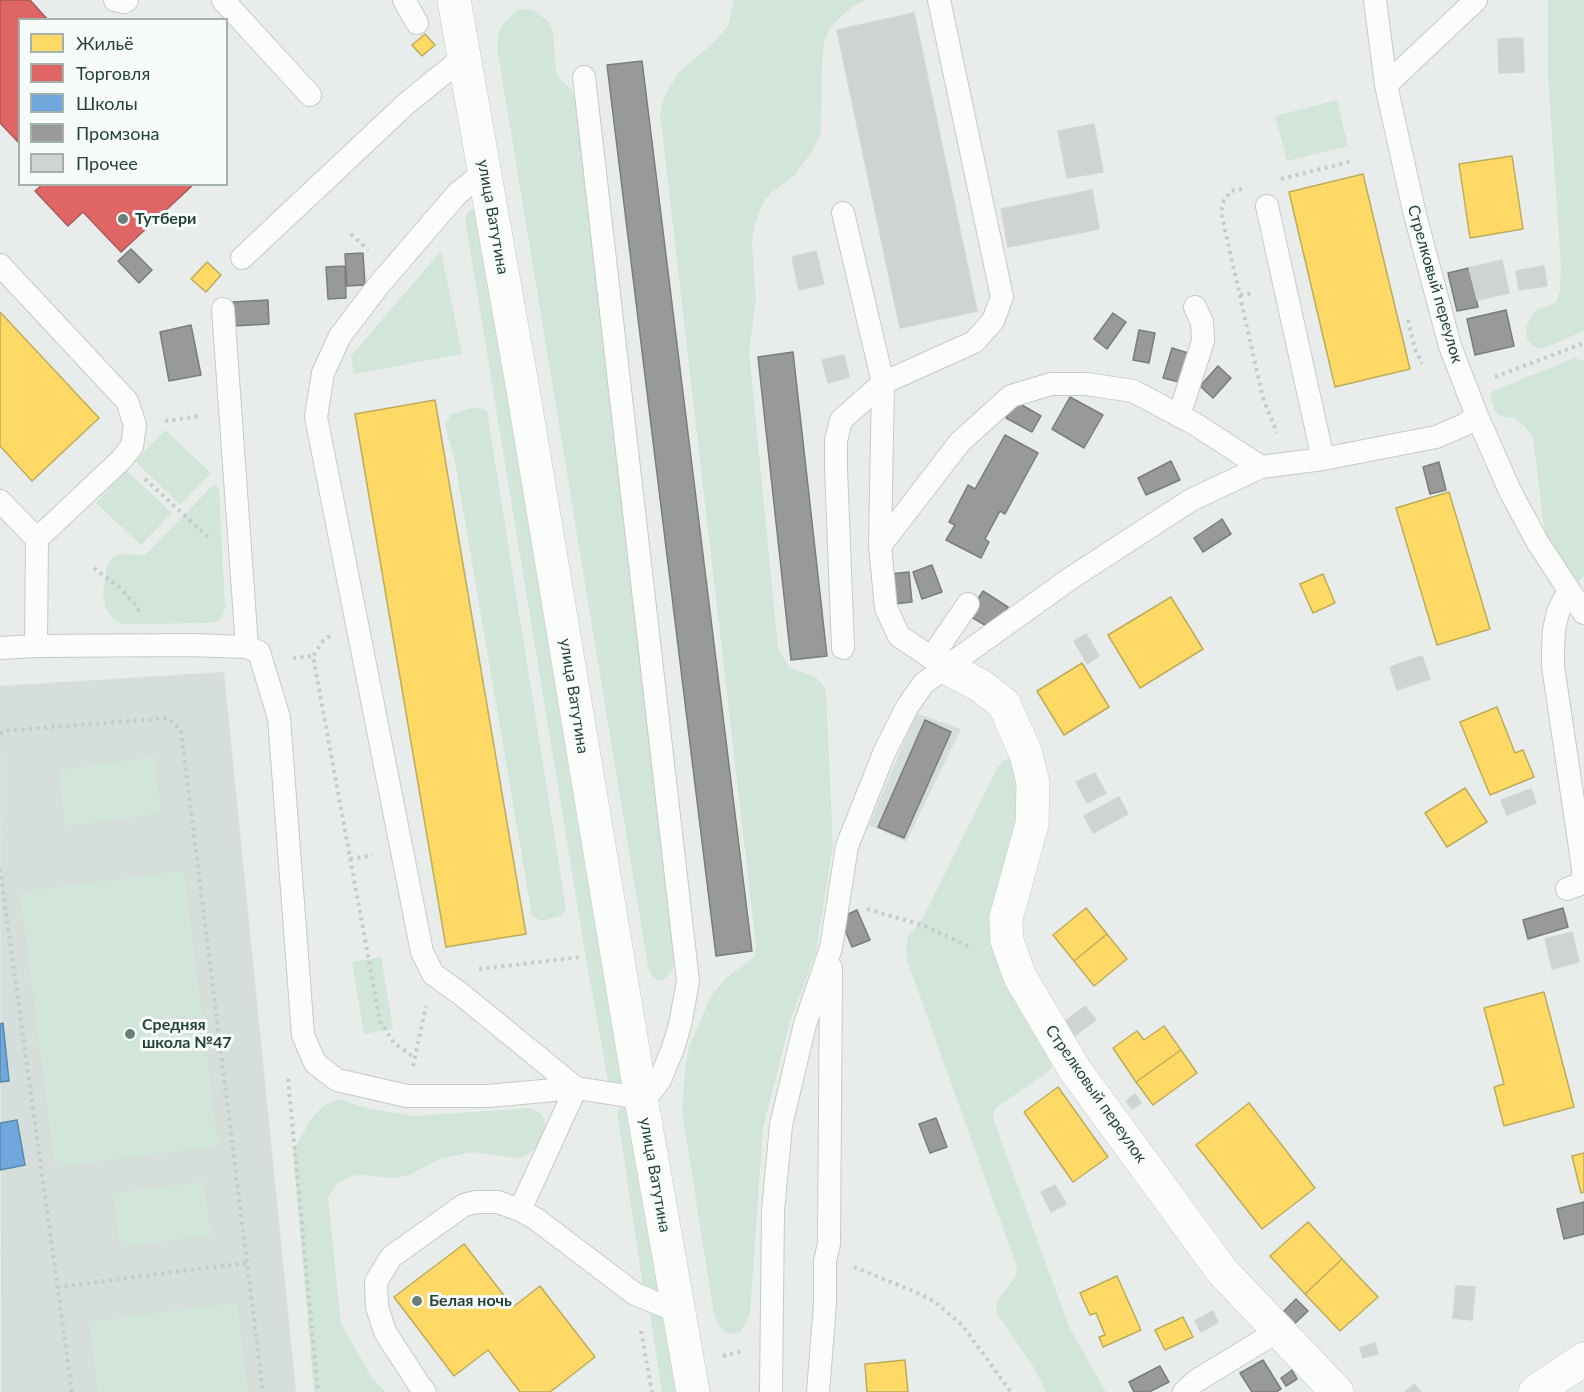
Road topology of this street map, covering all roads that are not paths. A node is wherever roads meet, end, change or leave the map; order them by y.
1 (115, 0) edge
2 (128, 0) edge
3 (223, 0) edge
4 (404, 0) edge
5 (454, 0) edge
6 (939, 0) edge
7 (1375, 0) edge
8 (1476, 0) edge
9 (417, 23) dead end
10 (465, 56) junction
11 (584, 77) dead end
12 (1386, 85) junction
13 (310, 95) dead end
14 (485, 171) junction
15 (1268, 206) dead end
16 (843, 213) dead end
17 (242, 258) dead end
18 (0, 265) edge
19 (1195, 307) dead end
20 (223, 309) dead end
21 (883, 383) junction
22 (1179, 416) junction
23 (1477, 416) junction
24 (1323, 459) junction
25 (1261, 467) junction
26 (0, 501) edge
27 (37, 539) junction
28 (880, 546) junction
29 (1569, 590) junction
30 (968, 604) dead end
31 (1584, 613) edge
32 (36, 646) junction
33 (247, 647) junction
34 (0, 648) edge
35 (843, 648) dead end
36 (939, 663) junction
37 (1568, 889) dead end
38 (831, 948) junction
39 (576, 1088) junction
40 (641, 1098) junction
41 (519, 1210) junction
42 (679, 1312) junction
43 (1278, 1331) junction
44 (1584, 1359) edge
45 (691, 1379) edge
46 (425, 1392) edge
47 (771, 1392) edge
48 (818, 1392) edge
49 (1184, 1392) edge
50 (1337, 1392) edge
51 (1534, 1392) edge

1 - 2 lane
3 - 13 lane
4 - 9 lane
5 - 10 street, улица Ватутина
6 - 21 lane
7 - 12 lane, Стрелковый переулок
8 - 12 lane
10 - 14 street, улица Ватутина
10 - 17 lane
11 - 40 lane
12 - 23 lane, Стрелковый переулок
14 - 39 lane
14 - 40 street, улица Ватутина
15 - 24 lane
16 - 21 lane
18 - 27 lane
19 - 22 lane
20 - 33 lane
21 - 28 lane
21 - 35 lane
22 - 25 lane
22 - 28 lane
23 - 24 lane
23 - 29 lane, Стрелковый переулок
24 - 25 lane
25 - 36 lane
26 - 27 lane
27 - 32 lane
28 - 36 lane
29 - 31 lane, Стрелковый переулок
29 - 37 lane
30 - 36 lane
32 - 33 lane
32 - 34 lane
33 - 39 lane
36 - 38 lane
36 - 43 street, Стрелковый переулок
38 - 47 lane
38 - 48 lane
39 - 40 lane
39 - 41 lane
40 - 42 street, улица Ватутина
41 - 42 lane
41 - 46 lane
42 - 45 street, улица Ватутина
43 - 49 lane
43 - 50 street, Стрелковый переулок
44 - 51 street

